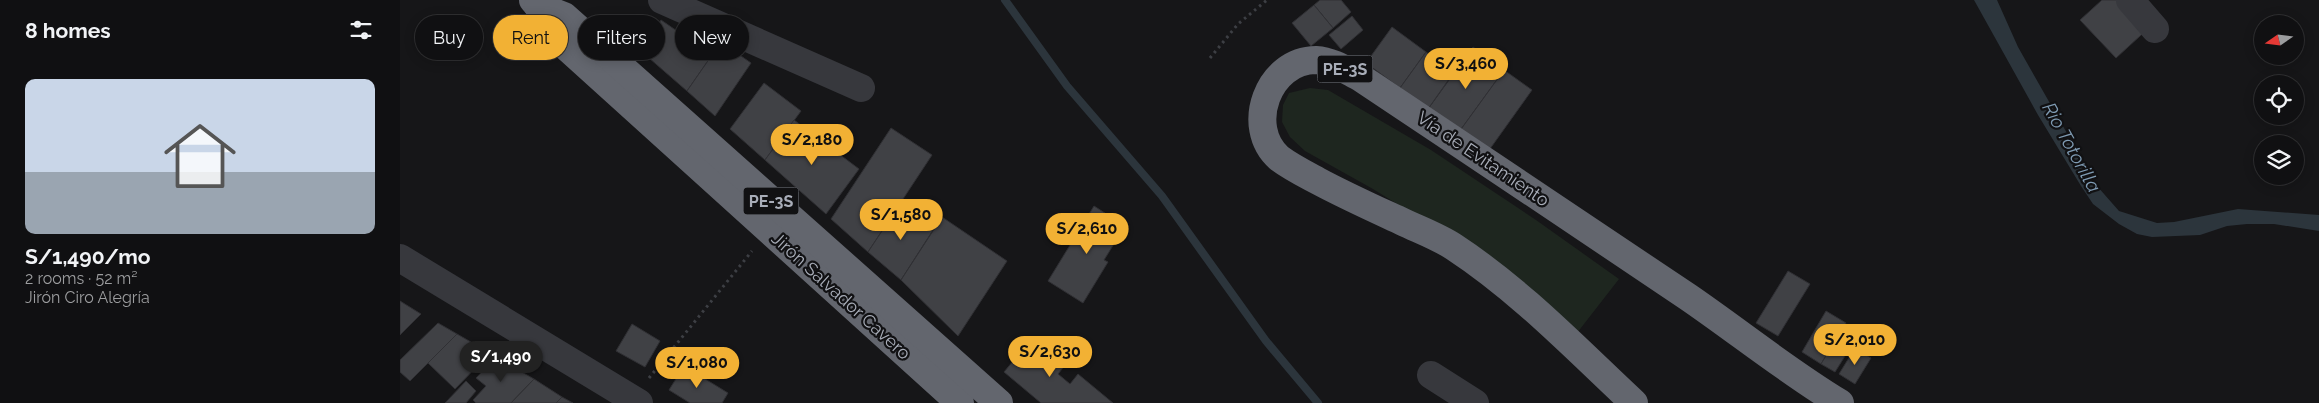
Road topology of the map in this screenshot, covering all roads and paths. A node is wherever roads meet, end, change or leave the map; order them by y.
1 (662, 0) edge
2 (1268, 0) edge
3 (2130, 0) edge
4 (536, 3) edge
5 (2155, 29) dead end
6 (1210, 58) dead end
7 (861, 88) dead end
8 (769, 231) junction
9 (400, 258) edge
10 (834, 273) junction
11 (1431, 375) dead end
12 (633, 401) edge
13 (960, 403) edge
14 (999, 403) edge
15 (1474, 403) edge
16 (1634, 403) edge
17 (1840, 403) edge

1 - 7 street
2 - 6 path
3 - 5 street
4 - 8 highway, Jirón Salvador Cavero / PE-3S
4 - 10 highway, Jirón Salvador Cavero / PE-3S
8 - 10 highway, Jirón Salvador Cavero / PE-3S
8 - 12 path
9 - 12 street
10 - 13 highway, Jirón Salvador Cavero / PE-3S
10 - 14 highway, Jirón Salvador Cavero / PE-3S
11 - 15 street
16 - 17 highway, Vía de Evitamiento / PE-3S

